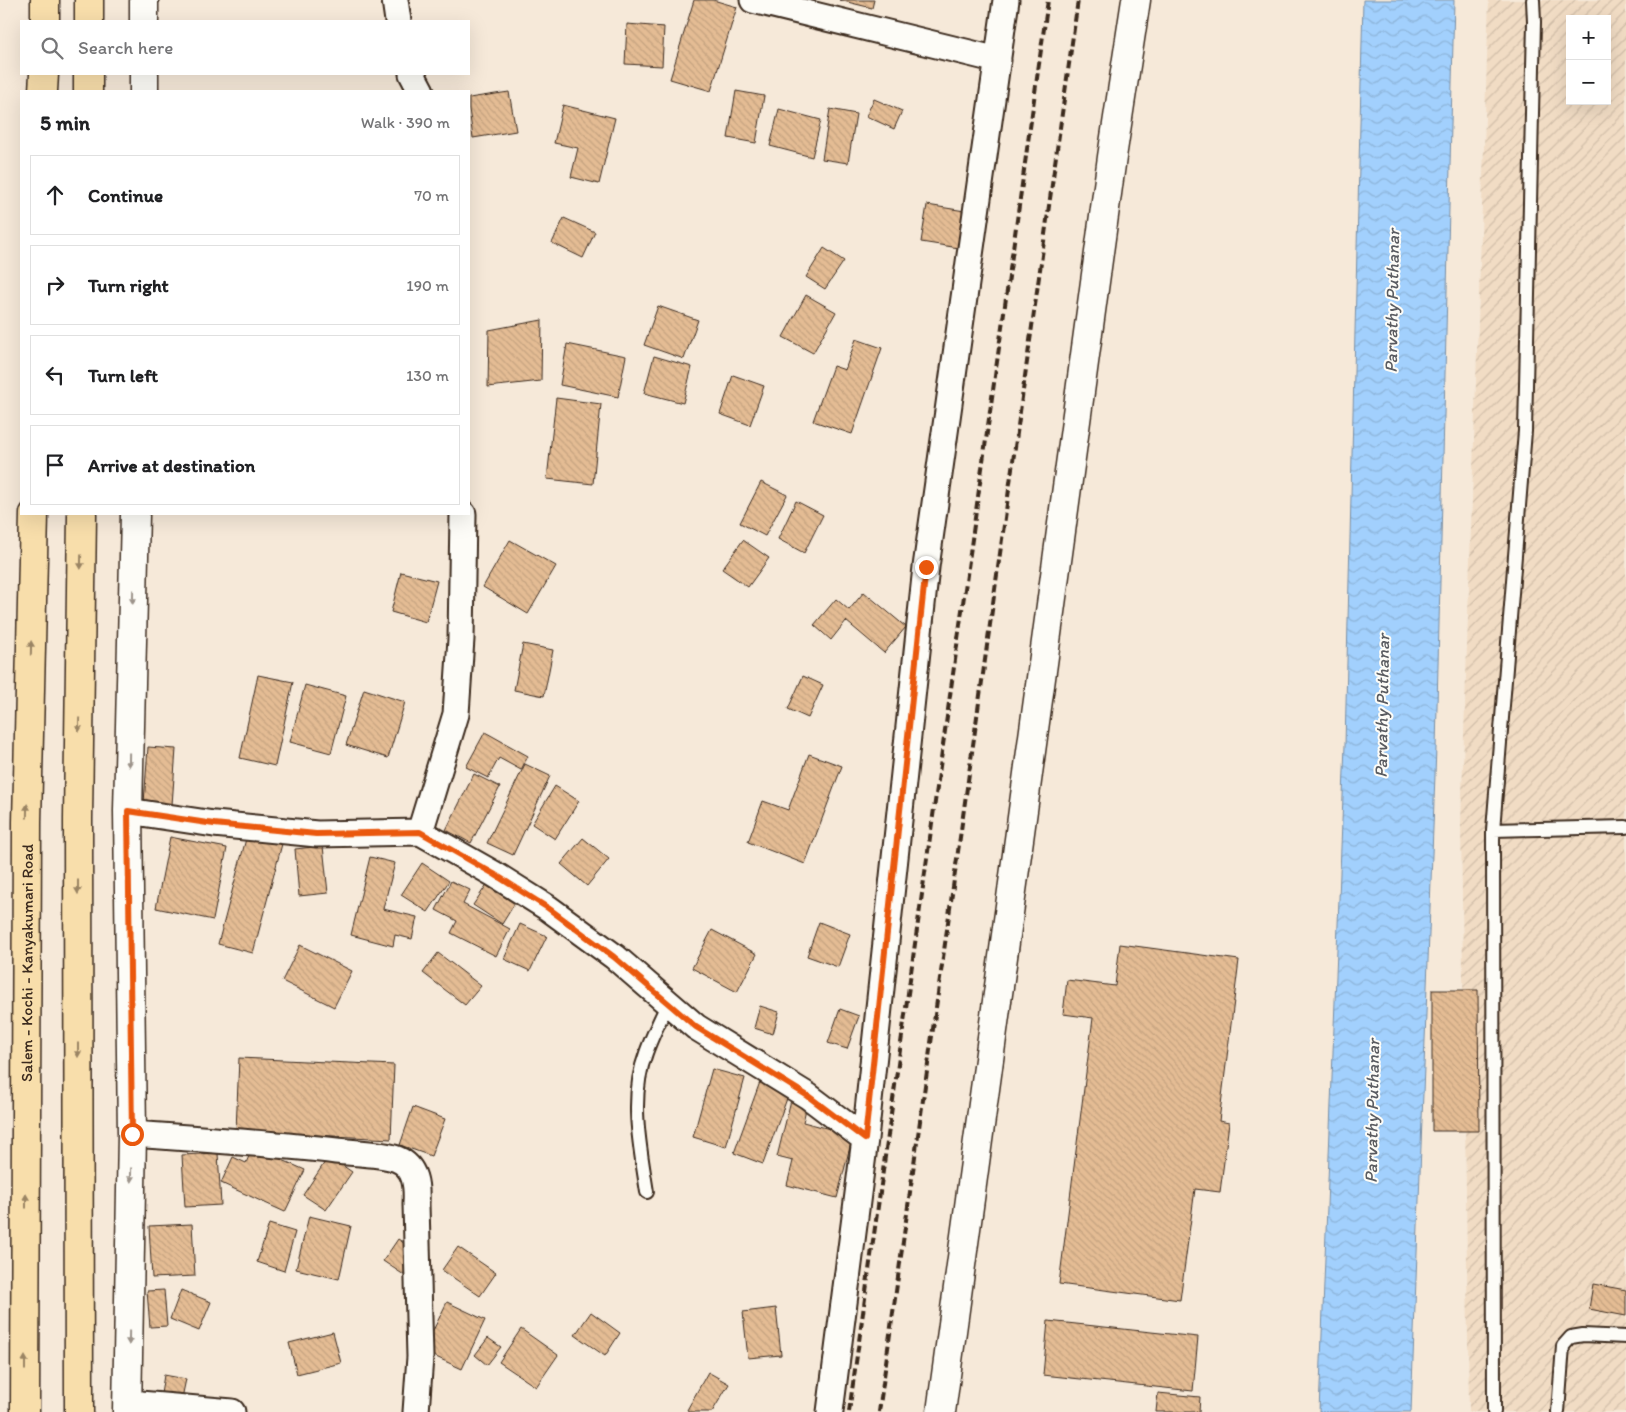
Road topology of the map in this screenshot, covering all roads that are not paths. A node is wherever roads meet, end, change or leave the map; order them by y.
1 (45, 0) edge
2 (89, 0) edge
3 (144, 0) edge
4 (395, 0) edge
5 (753, 0) edge
6 (1006, 0) edge
7 (1136, 0) edge
8 (1533, 0) edge
9 (45, 20) edge
10 (89, 20) edge
11 (144, 20) edge
12 (398, 20) edge
13 (998, 60) junction
14 (44, 75) edge
15 (88, 75) edge
16 (144, 75) edge
17 (413, 75) edge
18 (43, 90) edge
19 (88, 90) edge
20 (144, 90) edge
21 (420, 90) edge
22 (34, 515) edge
23 (82, 515) edge
24 (135, 515) edge
25 (463, 515) edge
26 (128, 811) junction
27 (1626, 827) edge
28 (1493, 830) junction
29 (420, 832) junction
30 (668, 1003) junction
31 (132, 1134) junction
32 (865, 1139) junction
33 (647, 1192) dead end
34 (1626, 1337) edge
35 (128, 1407) edge
36 (25, 1412) edge
37 (79, 1412) edge
38 (232, 1412) edge
39 (416, 1412) edge
40 (830, 1412) edge
41 (941, 1412) edge
42 (1494, 1412) edge
43 (1558, 1412) edge

1 - 9 highway
2 - 10 highway
3 - 11 main road
4 - 12 street
5 - 13 street
6 - 13 street
7 - 41 main road
8 - 28 lane
13 - 32 street
14 - 18 highway
15 - 19 highway
16 - 20 main road
17 - 21 street
36 -> 22 highway, Salem - Kochi - Kanyakumari Road
23 -> 37 highway
24 -> 26 main road
25 - 29 street
26 - 29 street
26 - 31 main road
27 - 28 lane
28 - 42 lane
29 - 30 street
30 - 32 street
30 - 33 lane
31 -> 35 main road
31 - 39 street
32 - 40 street
34 - 43 lane
35 - 38 street

